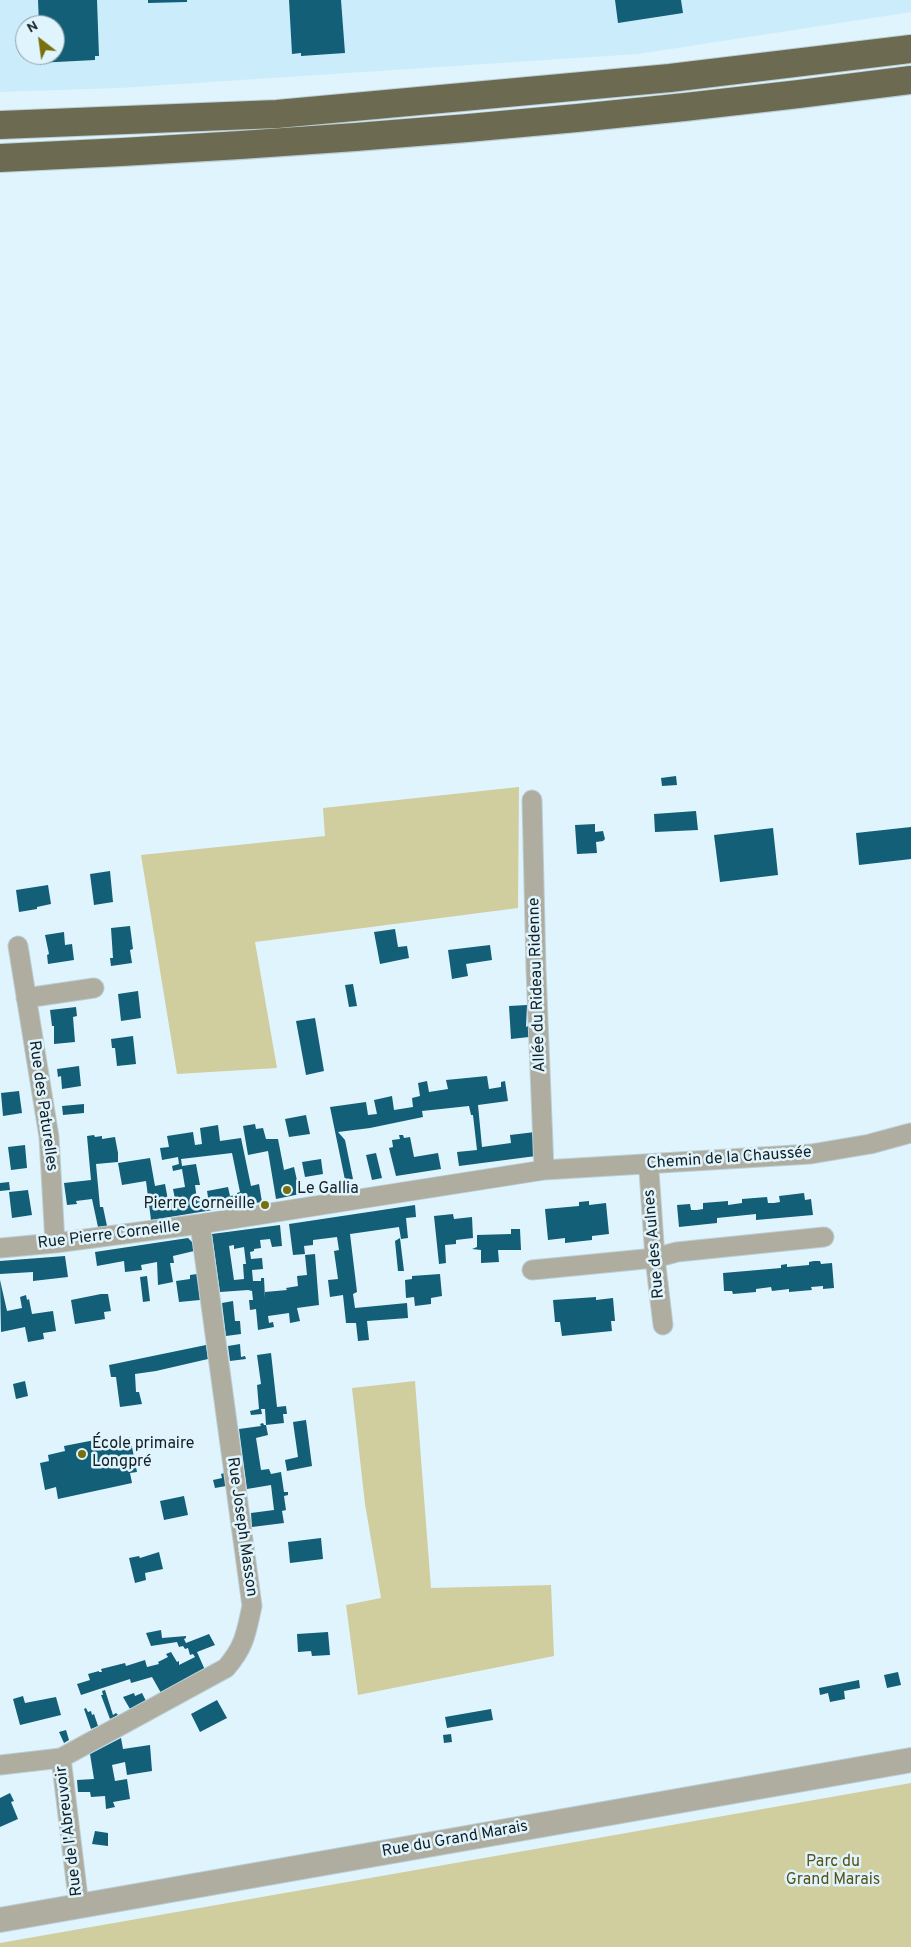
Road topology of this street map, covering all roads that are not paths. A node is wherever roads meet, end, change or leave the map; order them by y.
1 (911, 49) edge
2 (911, 80) edge
3 (0, 125) edge
4 (0, 158) edge
5 (532, 800) dead end
6 (18, 946) dead end
7 (94, 988) dead end
8 (26, 998) junction
9 (911, 1133) edge
10 (647, 1164) junction
11 (544, 1170) junction
12 (200, 1224) junction
13 (824, 1237) dead end
14 (55, 1243) junction
15 (0, 1248) edge
16 (655, 1258) junction
17 (532, 1270) dead end
18 (663, 1325) dead end
19 (61, 1758) junction
20 (911, 1760) edge
21 (0, 1765) edge
22 (79, 1906) junction
23 (0, 1920) edge

1 - 3 highway
2 - 4 highway
5 - 11 street, Allée du Rideau Ridenne
6 - 8 street, Rue des Paturelles
7 - 8 street
8 - 14 street, Rue des Paturelles
9 - 10 street, Chemin de la Chaussée
10 - 11 street, Chemin de la Chaussée
10 - 16 street, Rue des Aulnes
11 - 12 street, Rue Pierre Corneille
12 - 14 street, Rue Pierre Corneille
12 - 19 street, Rue Joseph Masson
13 - 16 street
14 - 15 street, Rue Pierre Corneille
16 - 17 street
16 - 18 street, Rue des Aulnes
19 - 21 street, Rue de l'Abreuvoir
19 - 22 street, Rue de l'Abreuvoir
20 - 22 street, Rue du Grand Marais
22 - 23 street, Rue du Grand Marais

